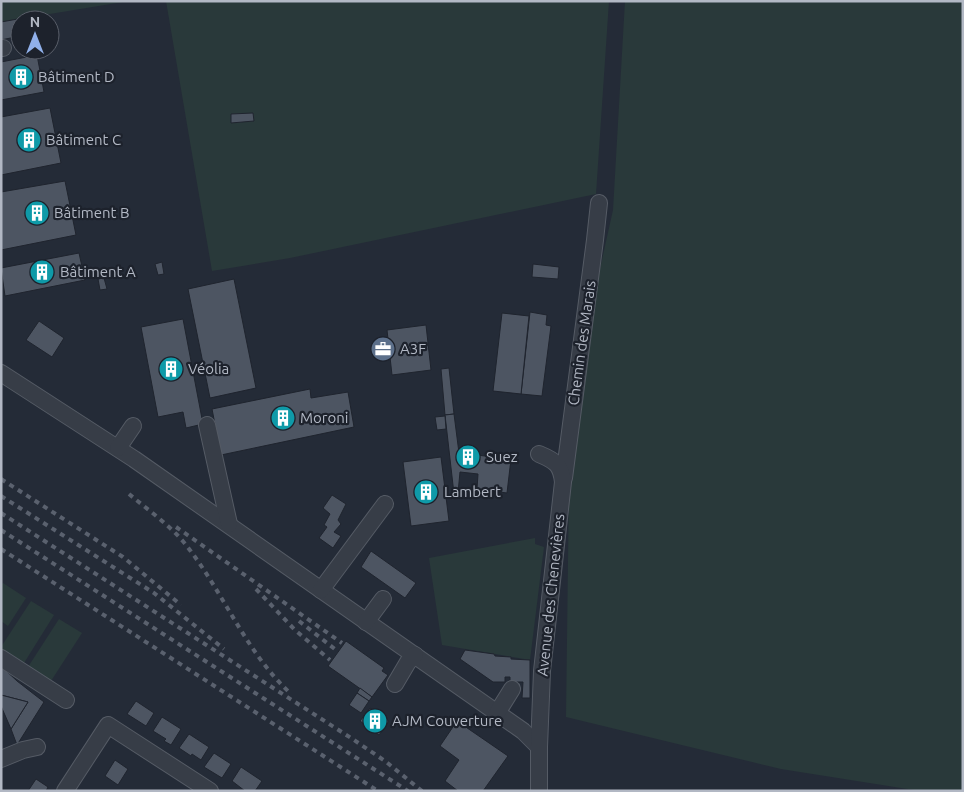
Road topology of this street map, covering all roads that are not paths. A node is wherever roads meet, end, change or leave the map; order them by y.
1 (598, 203) dead end
2 (1, 373) edge
3 (207, 425) dead end
4 (133, 426) dead end
5 (118, 448) junction
6 (539, 454) dead end
7 (563, 482) junction
8 (385, 504) dead end
9 (229, 524) junction
10 (321, 590) junction
11 (383, 599) dead end
12 (366, 622) junction
13 (414, 655) junction
14 (1, 658) edge
15 (395, 684) dead end
16 (512, 689) dead end
17 (66, 700) dead end
18 (496, 712) junction
19 (539, 747) junction
20 (37, 748) dead end
21 (1, 759) edge
22 (66, 791) edge
23 (210, 791) edge
24 (539, 791) edge

1 - 7 street, Chemin des Marais
2 - 5 street
3 - 9 street
4 - 5 street
5 - 9 street
6 - 7 street
7 - 19 street, Avenue des Chenevières
8 - 10 street
9 - 10 street
10 - 12 street
11 - 12 street
12 - 13 street
13 - 15 street
13 - 18 street
14 - 17 street
16 - 18 street
18 - 19 street
19 - 24 street, Avenue des Chenevières
20 - 21 street
22 - 23 street

